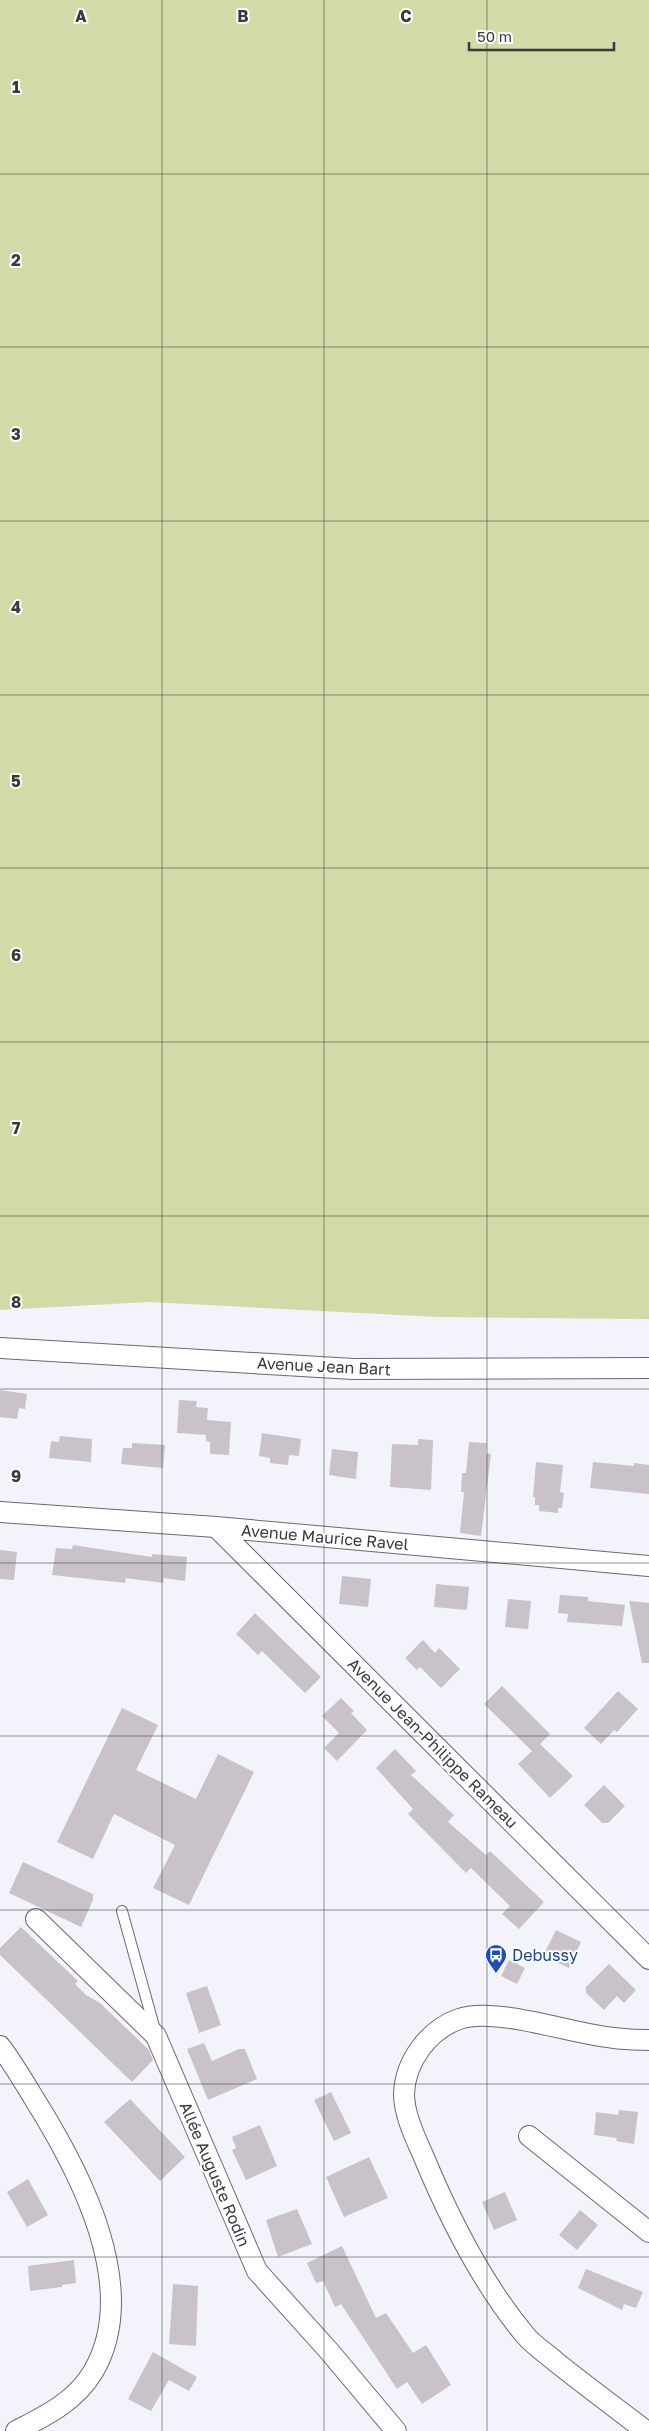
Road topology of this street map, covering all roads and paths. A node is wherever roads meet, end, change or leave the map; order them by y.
1 (0, 1348) edge
2 (649, 1368) edge
3 (0, 1512) edge
4 (216, 1527) junction
5 (649, 1566) edge
6 (122, 1911) dead end
7 (36, 1919) dead end
8 (649, 1960) edge
9 (156, 2036) junction
10 (649, 2040) edge
11 (0, 2046) edge
12 (529, 2136) dead end
13 (649, 2232) edge
14 (16, 2431) edge
15 (396, 2431) edge
16 (646, 2431) edge

1 - 2 street, Avenue Jean Bart
3 - 4 street, Avenue Maurice Ravel
4 - 5 street, Avenue Maurice Ravel
4 - 8 street, Avenue Jean-Philippe Rameau
6 - 9 lane
7 - 9 street, Allée Auguste Rodin
9 - 15 street, Allée Auguste Rodin
10 - 16 street
11 - 14 street
12 - 13 street

